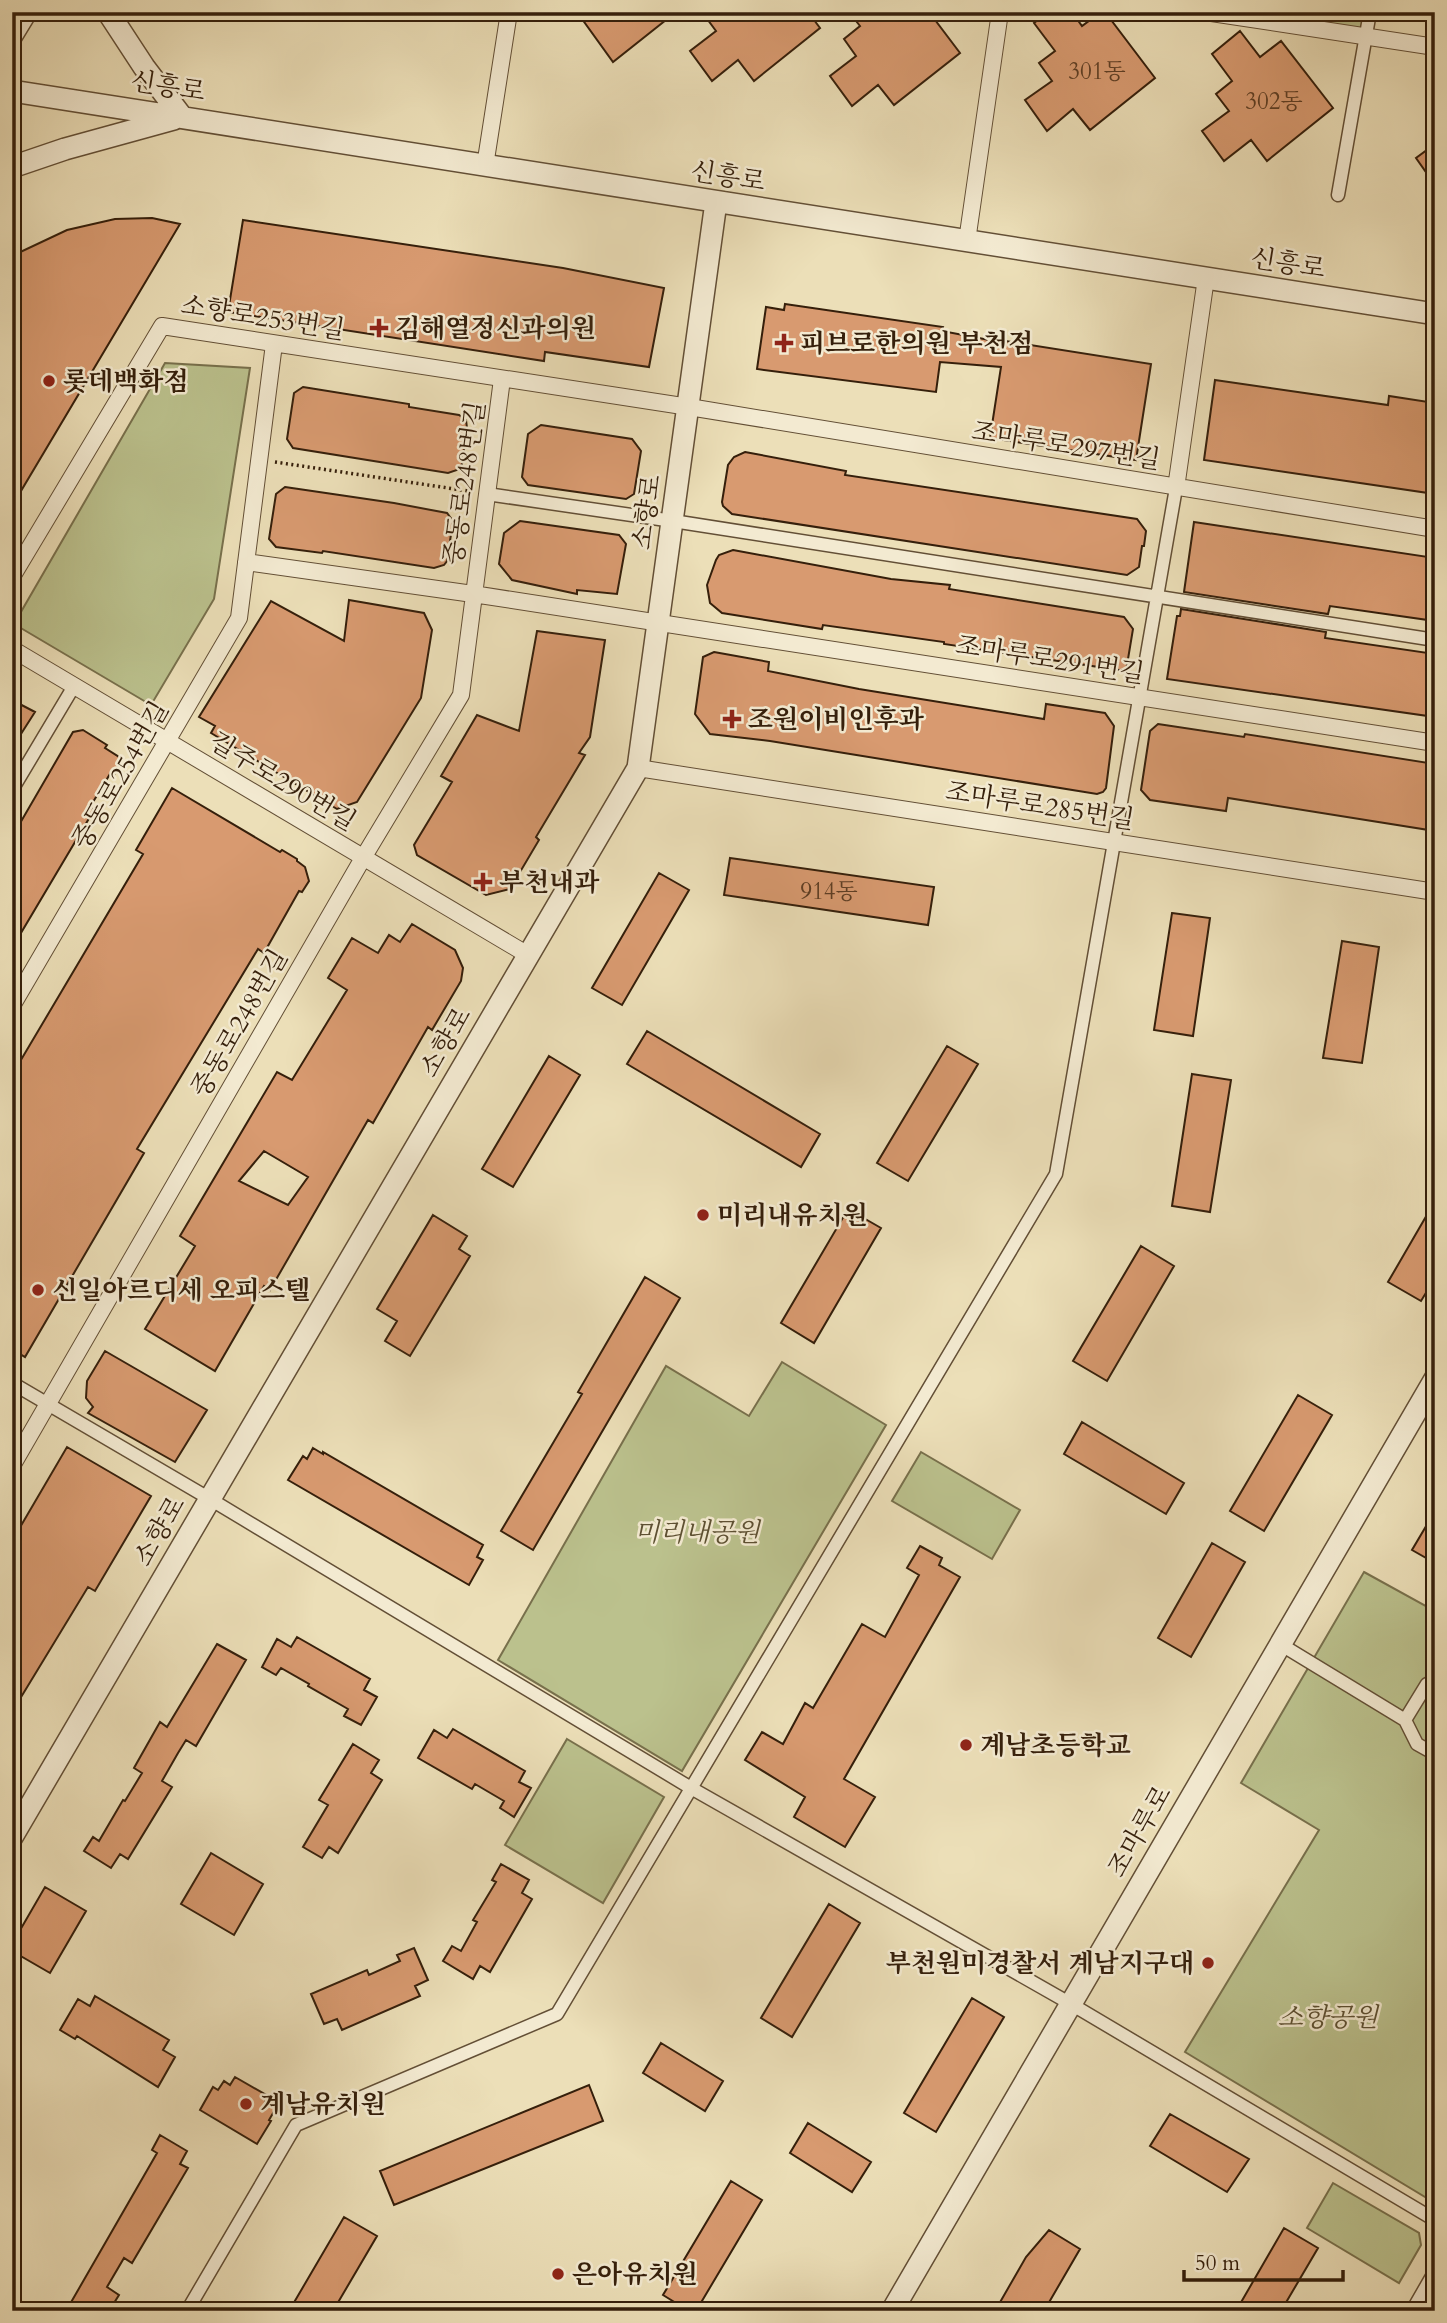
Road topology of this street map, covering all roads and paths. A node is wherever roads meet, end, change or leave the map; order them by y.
1 (26, 12) edge
2 (108, 12) edge
3 (509, 12) edge
4 (1000, 12) edge
5 (1205, 12) edge
6 (1370, 12) edge
7 (12, 35) edge
8 (1366, 37) junction
9 (1435, 47) edge
10 (12, 91) edge
11 (182, 117) junction
12 (485, 166) junction
13 (12, 167) edge
14 (1338, 195) dead end
15 (716, 202) junction
16 (967, 241) junction
17 (1206, 278) junction
18 (1435, 314) edge
19 (274, 344) junction
20 (502, 379) junction
21 (689, 407) junction
22 (259, 459) junction
23 (1176, 488) junction
24 (487, 494) junction
25 (673, 521) junction
26 (1435, 529) edge
27 (246, 562) junction
28 (12, 577) edge
29 (473, 594) junction
30 (1157, 598) junction
31 (658, 623) junction
32 (1435, 640) edge
33 (12, 649) edge
34 (74, 686) junction
35 (1140, 697) junction
36 (168, 742) junction
37 (1435, 743) edge
38 (638, 768) junction
39 (12, 790) edge
40 (1114, 841) junction
41 (363, 858) junction
42 (1435, 892) edge
43 (528, 955) junction
44 (12, 1006) edge
45 (1435, 1379) edge
46 (12, 1383) edge
47 (48, 1404) junction
48 (12, 1466) edge
49 (210, 1499) junction
50 (1280, 1644) junction
51 (1435, 1681) edge
52 (1405, 1720) junction
53 (1435, 1754) edge
54 (691, 1788) junction
55 (12, 1837) edge
56 (1071, 2004) junction
57 (1435, 2220) edge
58 (1435, 2271) edge
59 (187, 2311) edge
60 (892, 2311) edge
61 (1412, 2311) edge

1 - 7 street
2 - 11 street
3 - 12 street
4 - 16 street
5 - 8 street
6 - 8 street
8 - 9 street
8 - 14 street
10 - 11 street, 신흥로
11 - 12 street, 신흥로
11 - 13 street
12 - 15 street, 신흥로
15 - 16 street, 신흥로
15 - 21 street, 소향로
16 - 17 street, 신흥로
17 - 18 street, 신흥로
17 - 23 street
19 - 20 street, 소향로253번길
19 - 22 street, 중동로254번길
19 - 28 street, 소향로253번길
20 - 21 street, 소향로253번길
20 - 24 street, 중동로248번길
21 - 23 street, 조마루로297번길
21 - 25 street, 소향로
22 - 24 path
22 - 27 street, 중동로254번길
23 - 26 street, 조마루로297번길
23 - 30 street
24 - 25 street
24 - 29 street, 중동로248번길
25 - 30 street
25 - 31 street, 소향로
27 - 29 street
27 - 36 street, 중동로254번길
29 - 31 street, 중동로248번길
29 - 41 street, 중동로248번길
30 - 32 street
30 - 35 street
31 - 35 street, 조마루로291번길
31 - 38 street, 소향로
33 - 34 street, 길주로290번길
34 - 36 street, 길주로290번길
34 - 39 street
35 - 37 street, 조마루로291번길
35 - 40 street
36 - 41 street, 길주로290번길
36 - 44 street, 중동로254번길
38 - 40 street, 조마루로285번길
38 - 43 street, 소향로
40 - 42 street, 조마루로285번길
40 - 54 street
41 - 43 street, 길주로290번길
41 - 47 street, 중동로248번길
43 - 49 street, 소향로
45 - 50 street, 조마루로
46 - 47 street
47 - 48 street, 중동로248번길
47 - 49 street
49 - 54 street
49 - 55 street, 소향로
50 - 52 street
50 - 56 street, 조마루로
51 - 52 street
52 - 53 street
54 - 56 street
54 - 59 street
56 - 57 street
56 - 60 street, 조마루로
58 - 61 street

